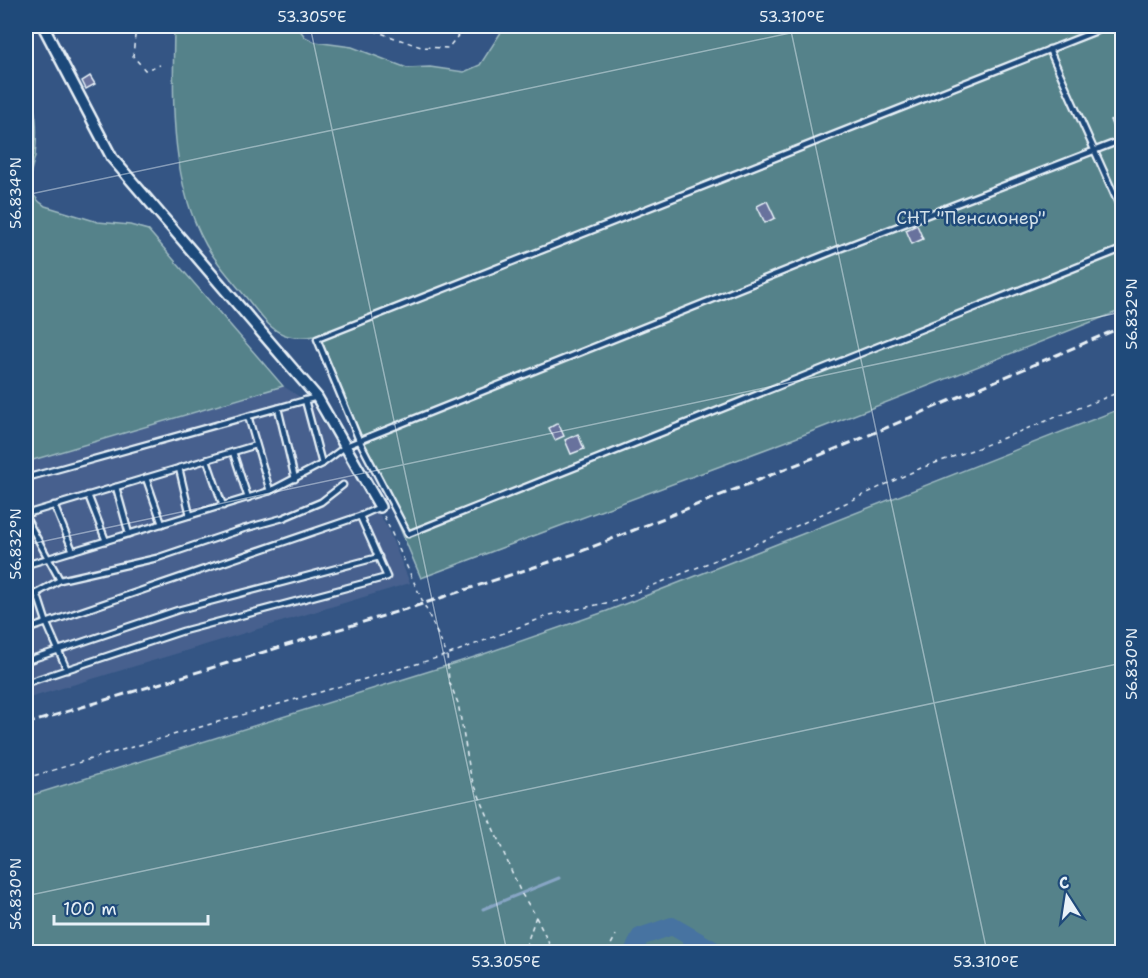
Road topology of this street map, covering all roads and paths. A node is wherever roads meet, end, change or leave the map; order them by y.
1 (44, 26) edge
2 (136, 26) edge
3 (366, 26) edge
4 (465, 26) edge
5 (1109, 26) edge
6 (1049, 49) junction
7 (160, 65) dead end
8 (1122, 140) edge
9 (1095, 151) junction
10 (1122, 212) edge
11 (1122, 249) edge
12 (1122, 391) edge
13 (317, 397) junction
14 (305, 400) junction
15 (278, 408) junction
16 (248, 416) junction
17 (359, 440) junction
18 (256, 446) junction
19 (346, 446) junction
20 (233, 452) junction
21 (207, 460) junction
22 (322, 464) junction
23 (179, 468) junction
24 (26, 478) edge
25 (146, 478) junction
26 (295, 479) junction
27 (343, 485) dead end
28 (117, 487) junction
29 (270, 491) junction
30 (88, 495) junction
31 (248, 498) junction
32 (54, 506) junction
33 (223, 506) junction
34 (380, 507) junction
35 (190, 515) junction
36 (26, 516) edge
37 (360, 516) junction
38 (162, 524) junction
39 (129, 534) junction
40 (106, 541) junction
41 (73, 551) junction
42 (379, 557) junction
43 (47, 559) junction
44 (26, 565) edge
45 (60, 580) junction
46 (37, 593) junction
47 (26, 597) edge
48 (47, 624) junction
49 (26, 630) edge
50 (59, 651) junction
51 (447, 655) junction
52 (26, 661) edge
53 (67, 670) junction
54 (26, 682) edge
55 (26, 778) edge
56 (536, 916) junction
57 (616, 935) dead end
58 (530, 952) edge
59 (553, 952) edge
60 (607, 952) edge

1 - 13 street
2 - 7 path
3 - 4 path
5 - 6 lane
6 - 9 lane
6 - 17 lane
8 - 9 lane
9 - 10 lane
9 - 17 lane
11 - 17 lane
12 - 51 path
13 - 14 lane
13 - 19 street
14 - 15 lane
14 - 22 lane
15 - 16 lane
15 - 26 lane
16 - 18 lane
16 - 24 lane
17 - 19 lane
18 - 20 lane
18 - 29 lane
19 - 22 lane
19 - 34 street
20 - 21 lane
20 - 31 lane
21 - 23 lane
21 - 33 lane
22 - 26 lane
23 - 25 lane
23 - 35 lane
25 - 28 lane
25 - 38 lane
26 - 29 lane
27 - 45 lane
28 - 30 lane
28 - 39 lane
29 - 31 lane
30 - 32 lane
30 - 40 lane
31 - 33 lane
32 - 36 lane
32 - 41 lane
33 - 35 lane
34 - 37 lane
34 - 51 path
35 - 38 lane
36 - 43 lane
37 - 42 lane
37 - 48 lane
38 - 39 lane
39 - 40 lane
40 - 41 lane
41 - 43 lane
42 - 50 lane
42 - 53 lane
43 - 44 lane
43 - 45 lane
45 - 46 lane
46 - 47 lane
46 - 48 lane
48 - 49 lane
48 - 50 lane
50 - 52 lane
50 - 53 lane
51 - 55 path
51 - 56 path
53 - 54 lane
56 - 58 path
56 - 59 path
57 - 60 path

